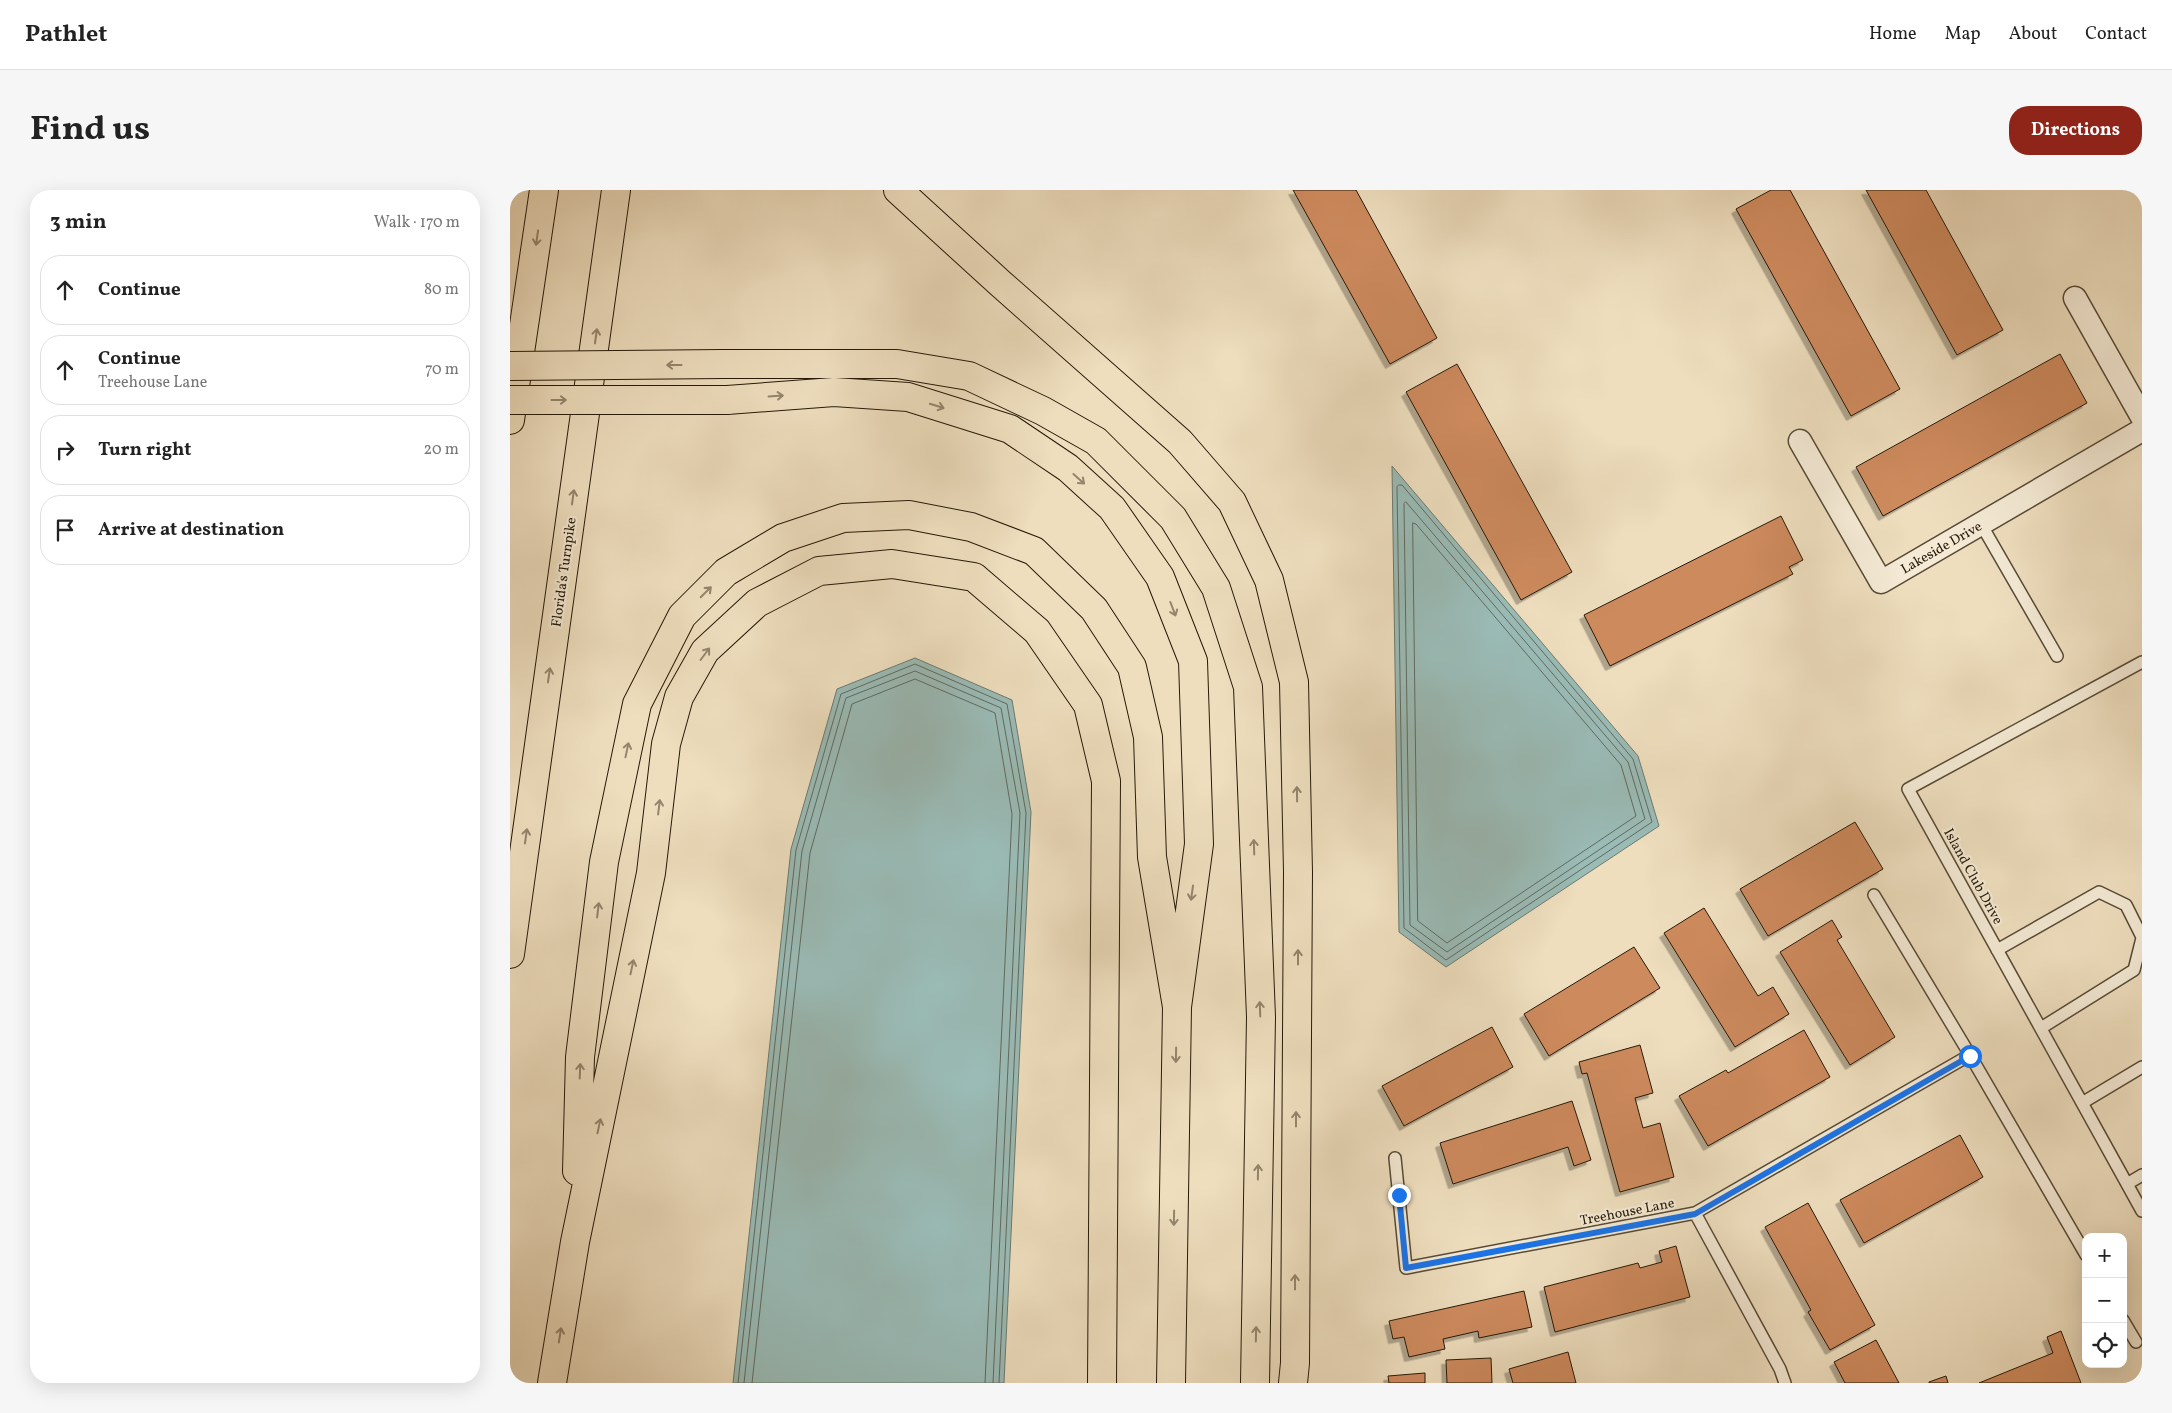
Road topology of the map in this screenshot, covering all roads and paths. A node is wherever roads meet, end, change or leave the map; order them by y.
1 (544, 190) edge
2 (616, 190) edge
3 (898, 190) edge
4 (2075, 298) dead end
5 (510, 366) edge
6 (510, 400) edge
7 (2142, 417) edge
8 (510, 420) edge
9 (2142, 430) edge
10 (1800, 441) dead end
11 (1981, 524) junction
12 (2057, 656) dead end
13 (2142, 662) edge
14 (1874, 895) dead end
15 (2142, 937) edge
16 (1997, 950) junction
17 (510, 954) edge
18 (1177, 1006) junction
19 (2040, 1028) junction
20 (1970, 1056) junction
21 (2142, 1068) edge
22 (2082, 1103) junction
23 (1395, 1158) dead end
24 (2142, 1175) edge
25 (2127, 1184) junction
26 (2142, 1211) edge
27 (1695, 1214) junction
28 (575, 1242) junction
29 (2082, 1248) edge
30 (2125, 1323) edge
31 (2136, 1342) dead end
32 (552, 1383) edge
33 (1102, 1383) edge
34 (1171, 1383) edge
35 (1255, 1383) edge
36 (1293, 1383) edge
37 (1785, 1383) edge

1 -> 8 highway
17 -> 2 highway, Florida's Turnpike
36 -> 3 highway
4 - 7 street
35 -> 5 highway, bridge
6 -> 18 highway, bridge
9 - 11 street, Lakeside Drive
10 - 11 street, Lakeside Drive
11 - 12 lane
13 - 16 lane, Island Club Drive
14 - 20 lane
15 - 16 lane
15 - 19 lane
16 - 19 lane, Island Club Drive
28 -> 18 highway
18 -> 34 highway
19 - 22 lane, Island Club Drive
20 - 27 lane
20 - 29 lane
21 - 22 lane
22 - 25 lane, Island Club Drive
23 - 27 lane, Treehouse Lane
24 - 25 lane
25 - 26 lane, Island Club Drive
27 - 37 lane, Treehouse Lane
32 -> 28 highway
28 -> 33 highway
30 - 31 lane

